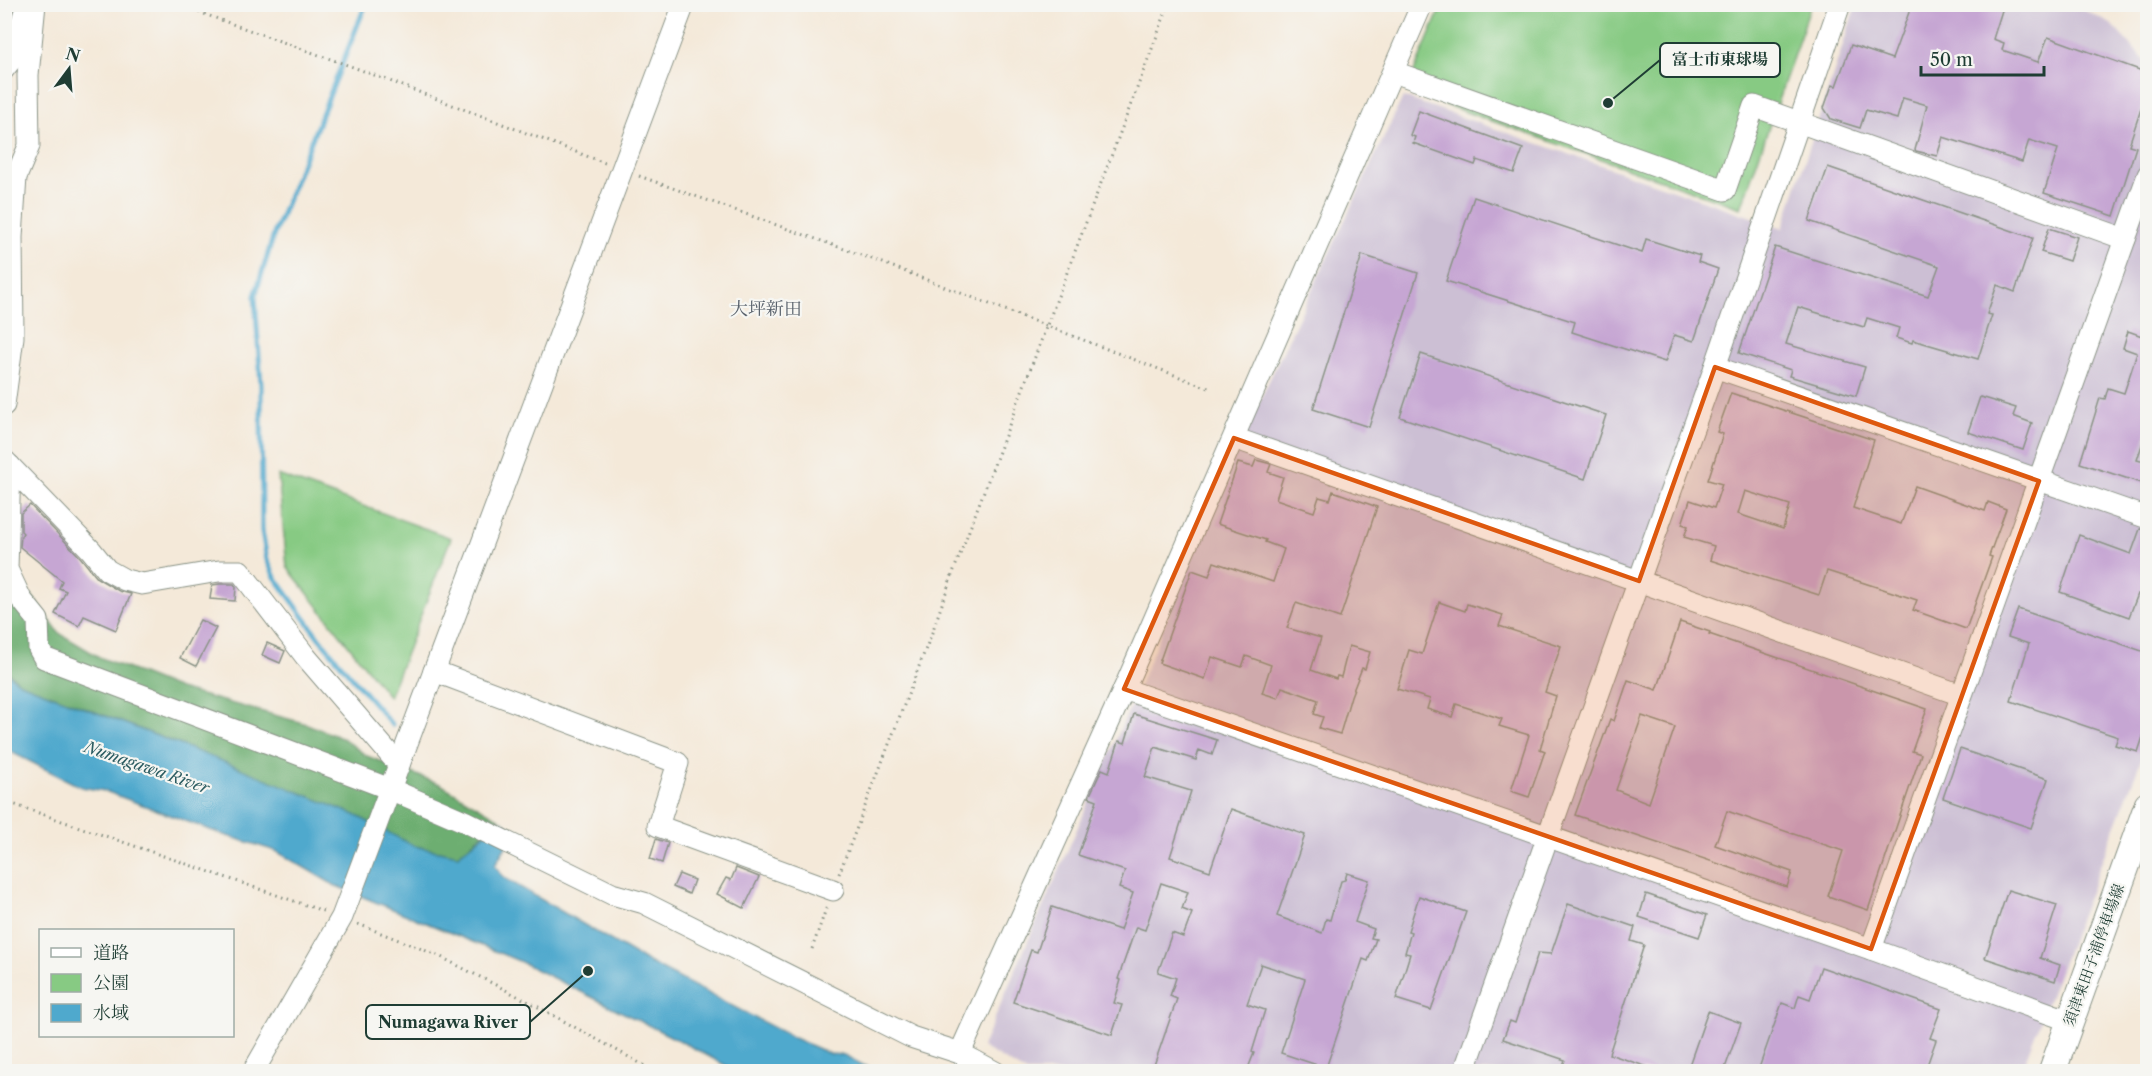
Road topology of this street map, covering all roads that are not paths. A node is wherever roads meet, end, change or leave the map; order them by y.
1 (27, 4) edge
2 (35, 4) edge
3 (684, 4) edge
4 (1422, 4) edge
5 (1840, 4) edge
6 (4, 69) edge
7 (1394, 72) junction
8 (1799, 123) junction
9 (2148, 175) edge
10 (9, 206) edge
11 (2125, 239) junction
12 (1715, 367) junction
13 (4, 405) edge
14 (1234, 438) junction
15 (7, 464) edge
16 (2039, 481) junction
17 (2148, 518) edge
18 (1639, 581) junction
19 (434, 671) junction
20 (1124, 689) junction
21 (1961, 695) junction
22 (399, 765) junction
23 (390, 789) junction
24 (2148, 805) edge
25 (1548, 836) junction
26 (832, 890) road end
27 (1871, 949) junction
28 (2070, 1021) junction
29 (960, 1053) junction
30 (253, 1071) edge
31 (995, 1071) edge
32 (1464, 1071) edge
33 (2052, 1071) edge

1 - 6 street
2 - 10 street
3 - 19 street
4 - 7 street
5 - 8 street
7 - 8 street
7 - 14 street
8 - 11 street
8 - 12 street
9 - 11 street
10 - 13 street
11 - 16 street
12 - 16 street
12 - 18 street
14 - 18 street
14 - 20 street
15 - 22 street
15 - 23 street
16 - 17 street
16 - 21 street
18 - 21 street
18 - 25 street
19 - 22 street
19 - 26 street
20 - 25 street
20 - 29 street
21 - 27 street
22 - 23 street
23 - 29 street
23 - 30 street
24 - 28 main road, 須津東田子浦停車場線
25 - 27 street
25 - 32 street
27 - 28 street
28 - 33 main road, 須津東田子浦停車場線
29 - 31 street

